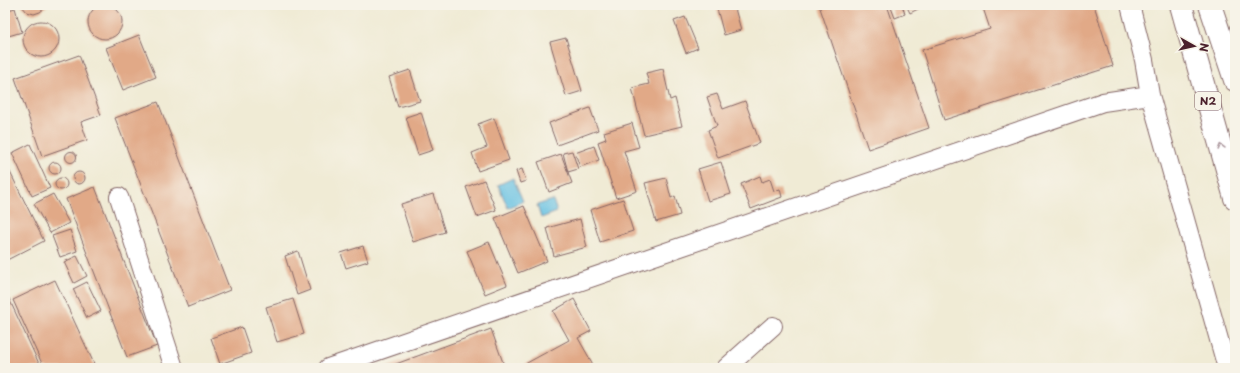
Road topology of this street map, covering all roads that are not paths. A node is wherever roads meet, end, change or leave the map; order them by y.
1 (1130, 5) edge
2 (1181, 5) edge
3 (1210, 5) edge
4 (1235, 80) edge
5 (1150, 95) junction
6 (119, 197) dead end
7 (1235, 198) edge
8 (772, 326) dead end
9 (174, 368) edge
10 (328, 368) edge
11 (726, 368) edge
12 (1227, 368) edge

1 - 5 street
7 -> 2 highway, N2
3 - 4 highway
5 - 10 street
5 - 12 street
6 - 9 street
8 - 11 street

